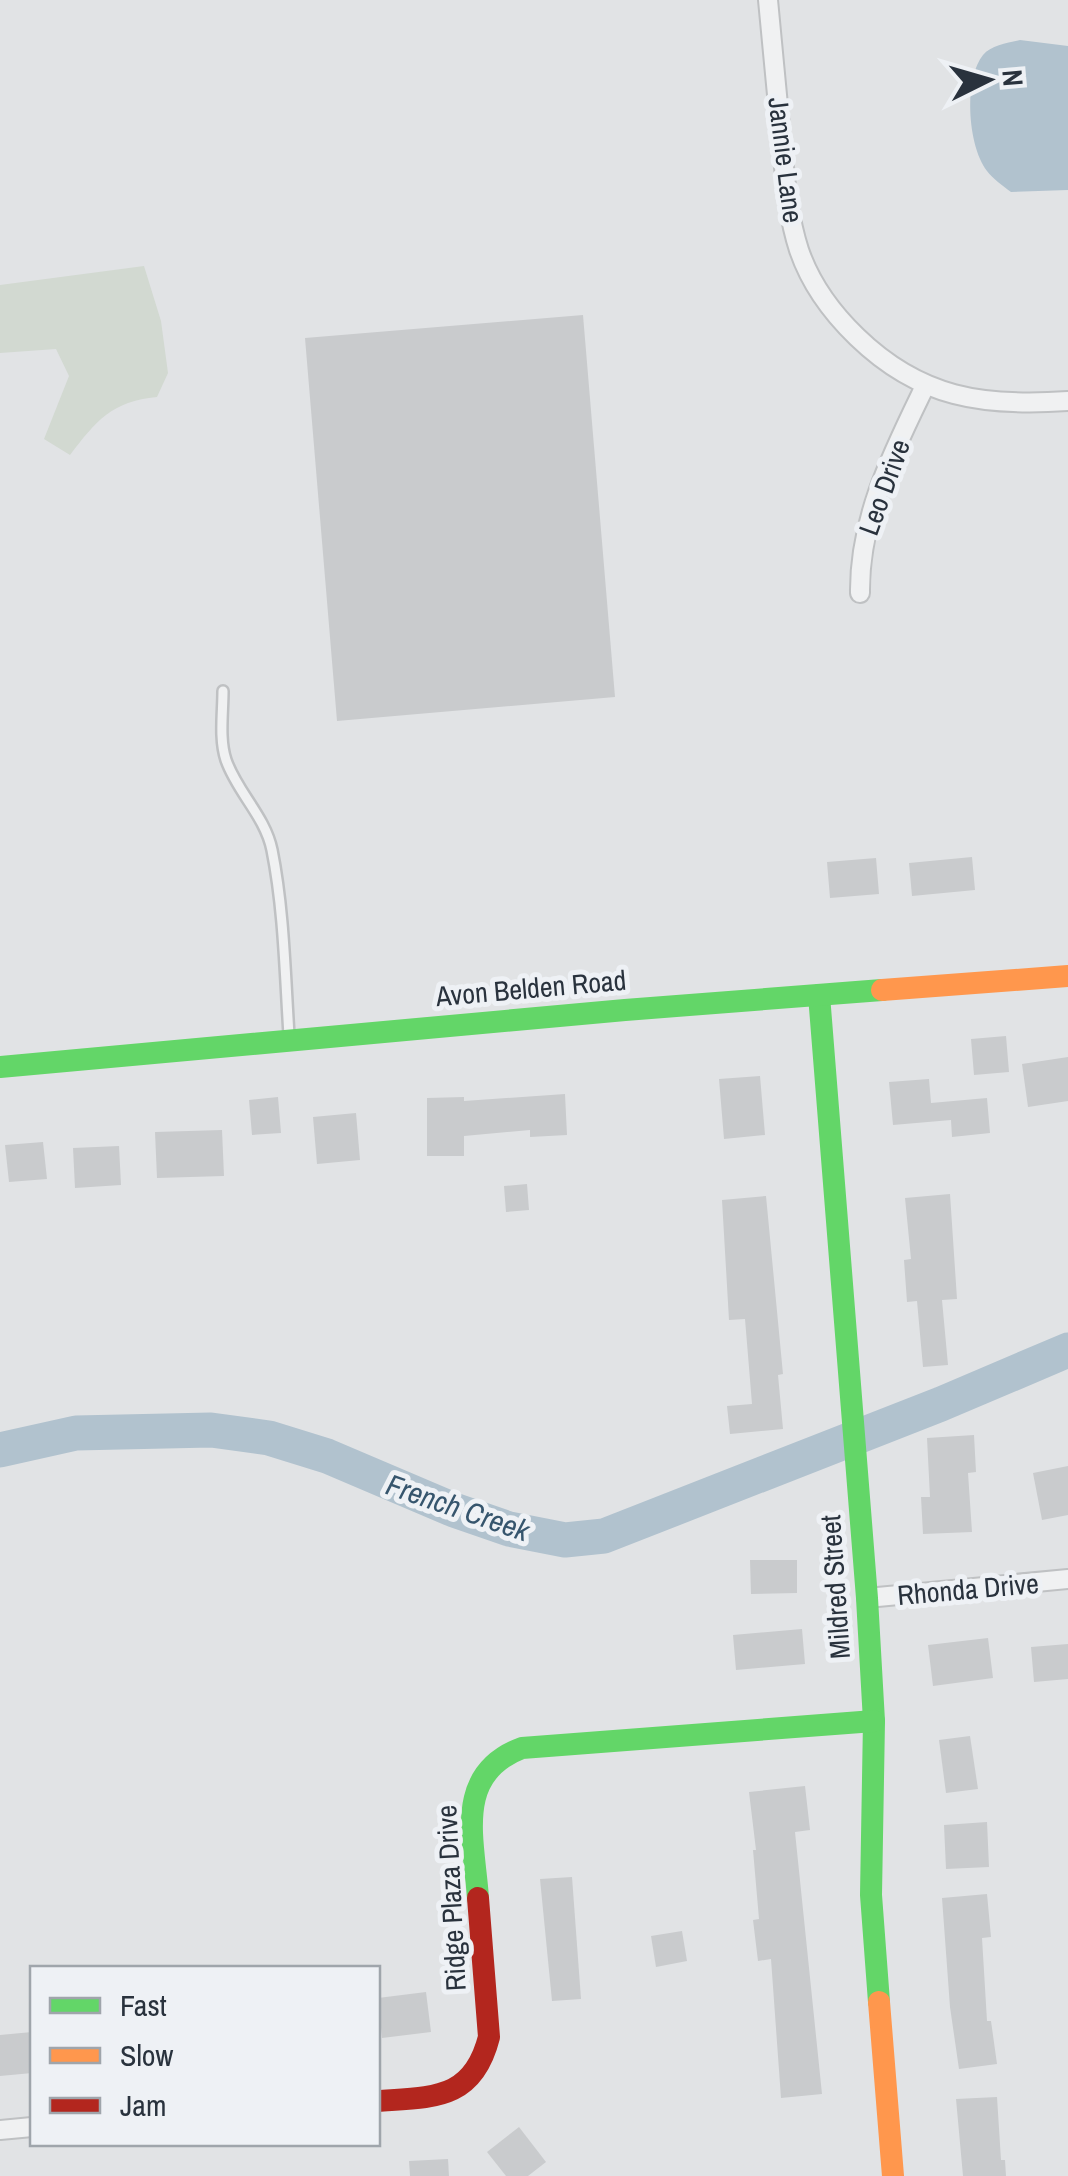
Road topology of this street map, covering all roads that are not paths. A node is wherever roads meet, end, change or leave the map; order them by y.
1 (768, 0) edge
2 (925, 386) junction
3 (1068, 402) edge
4 (860, 593) dead end
5 (223, 691) dead end
6 (1068, 976) edge
7 (819, 995) junction
8 (290, 1040) junction
9 (0, 1067) edge
10 (1068, 1579) edge
11 (867, 1598) junction
12 (874, 1720) junction
13 (380, 2101) edge
14 (30, 2127) edge
15 (0, 2130) edge
16 (892, 2176) edge

1 - 2 street, Jannie Lane
2 - 3 street, Jannie Lane
2 - 4 street, Leo Drive
5 - 8 lane
6 - 7 street, Avon Belden Road
7 - 8 street, Avon Belden Road
7 - 11 street, Mildred Street
8 - 9 street, Avon Belden Road
10 - 11 street, Rhonda Drive
11 - 12 street, Mildred Street
12 - 13 street, Ridge Plaza Drive
12 - 16 street, Mildred Street
14 - 15 street

